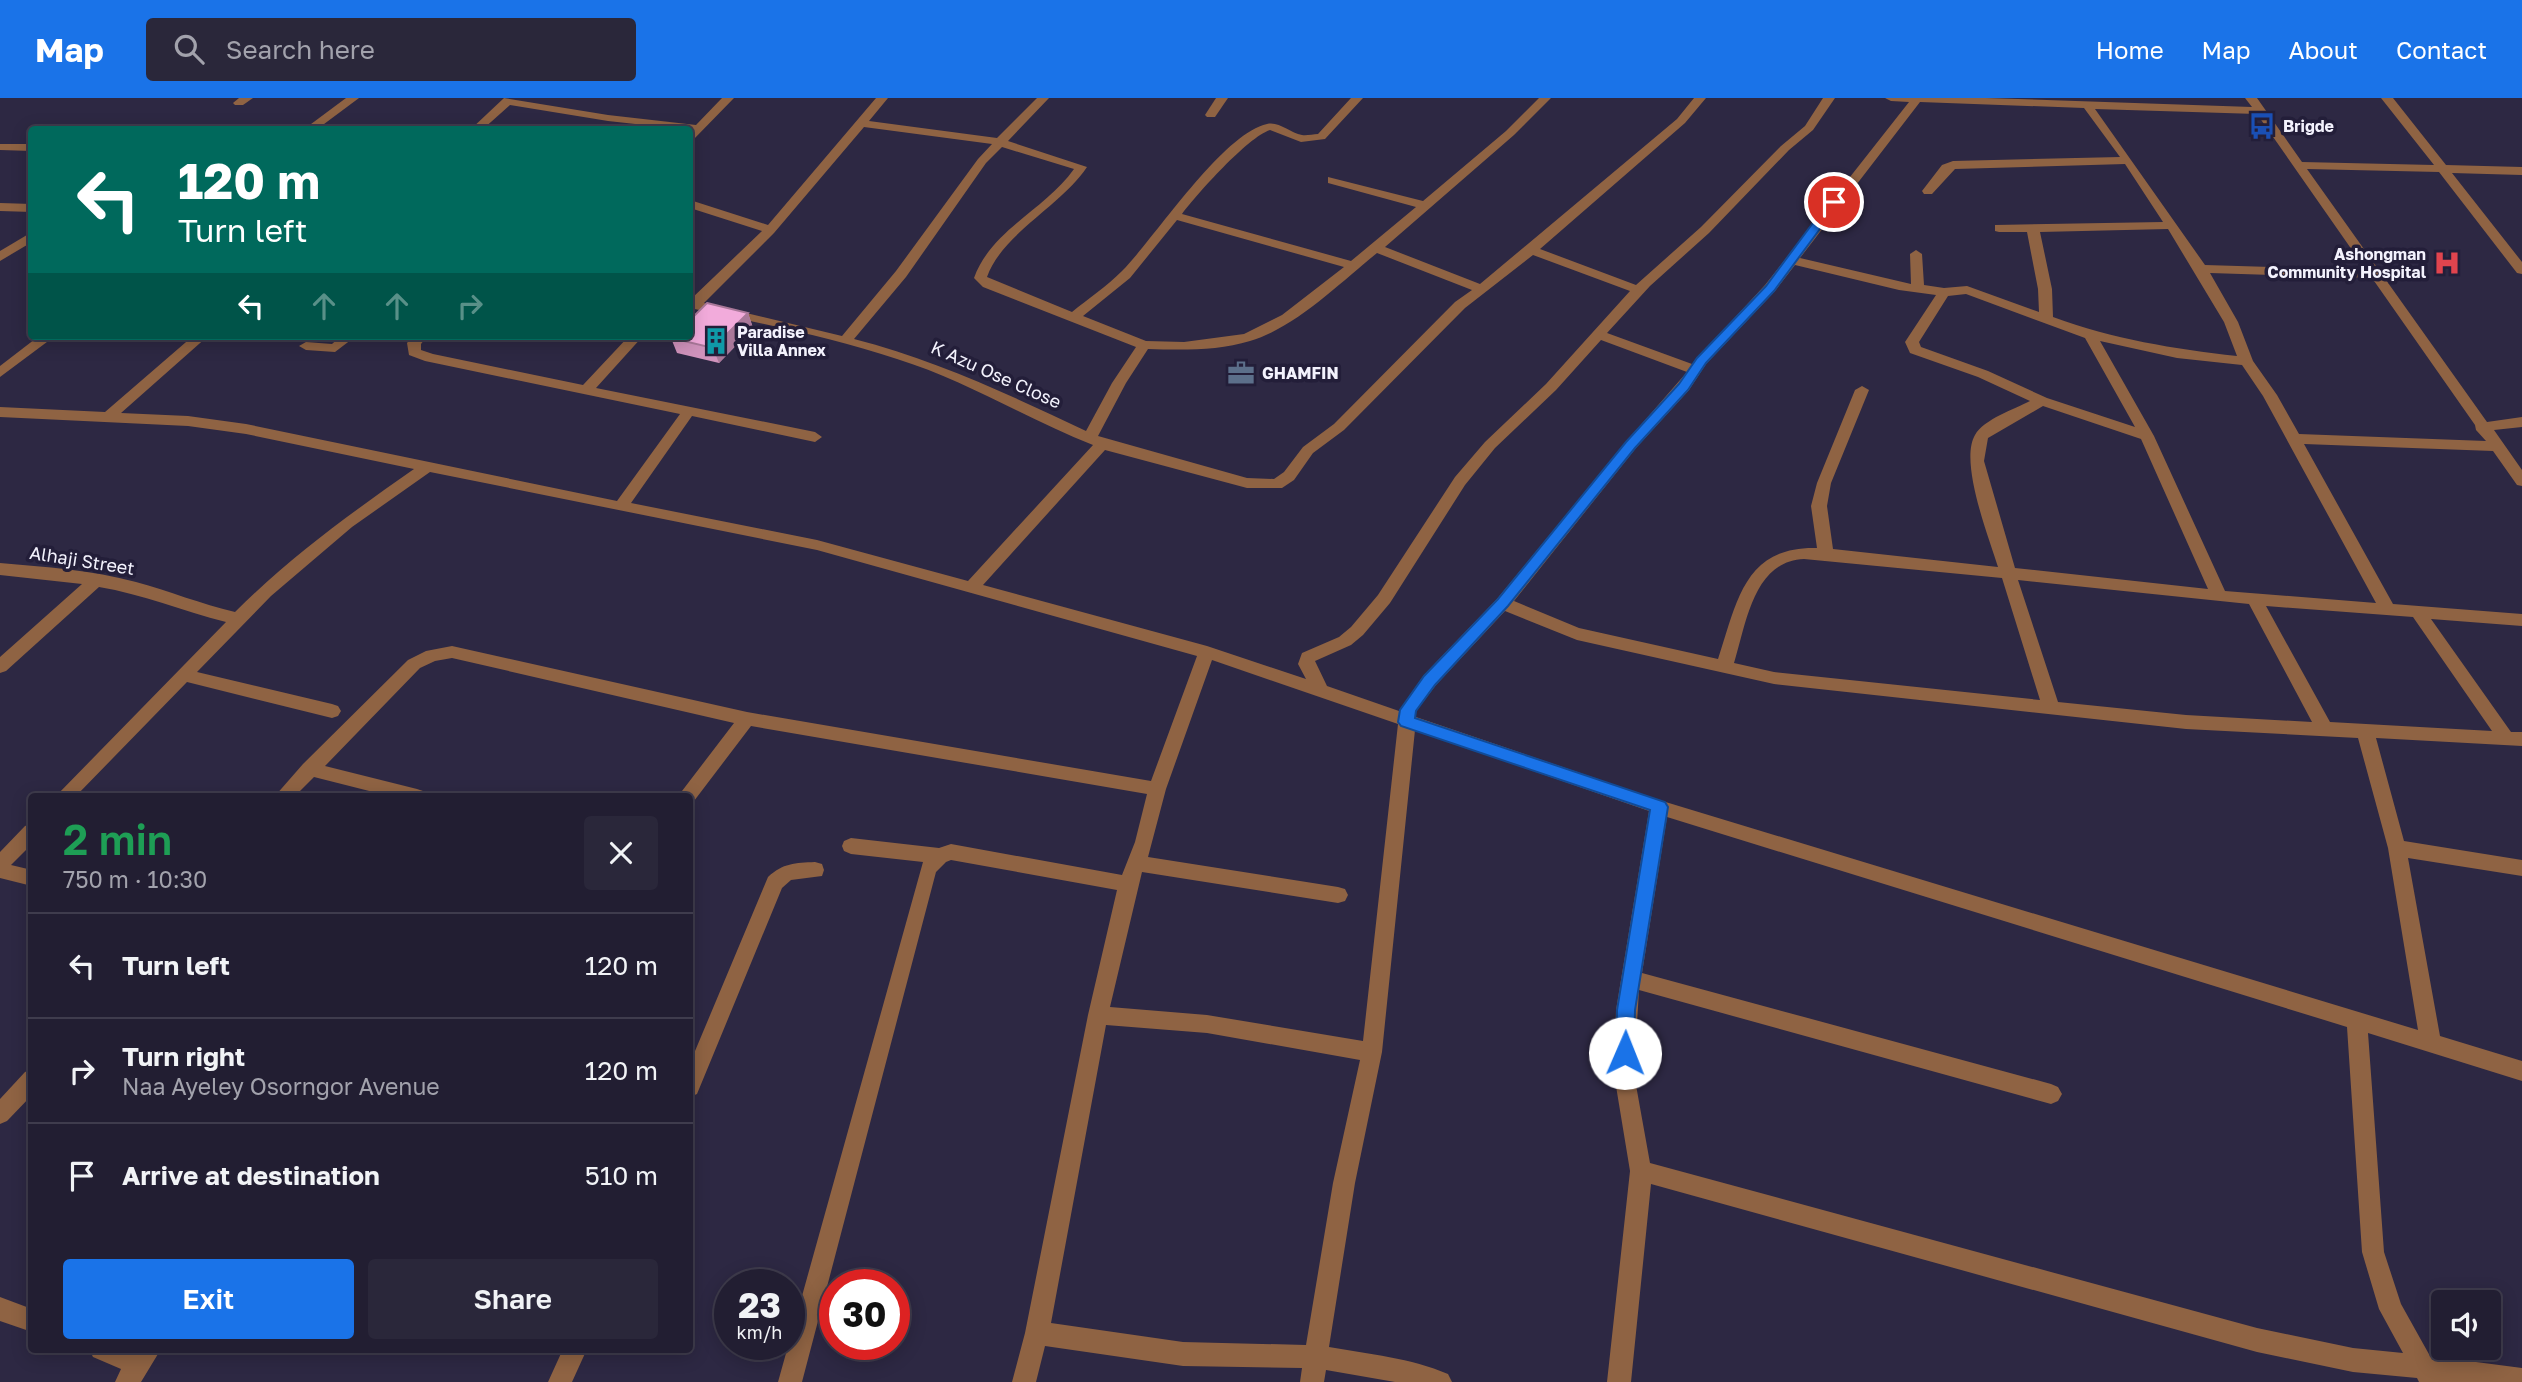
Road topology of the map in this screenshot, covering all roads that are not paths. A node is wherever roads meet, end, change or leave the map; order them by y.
1 (353, 98) edge
2 (729, 98) edge
3 (882, 98) edge
4 (1043, 98) edge
5 (1222, 98) edge
6 (1357, 98) edge
7 (1545, 98) edge
8 (1700, 98) edge
9 (1829, 98) edge
10 (1891, 98) edge
11 (2251, 98) edge
12 (2387, 98) edge
13 (1917, 99) edge
14 (509, 100) edge
15 (2131, 102) edge
16 (2087, 105) junction
17 (2261, 111) junction
18 (1211, 115) dead end
19 (860, 123) junction
20 (314, 126) edge
21 (480, 126) edge
22 (653, 126) edge
23 (693, 133) edge
24 (999, 142) junction
25 (0, 147) edge
26 (28, 148) edge
27 (2128, 160) junction
28 (2300, 165) junction
29 (2442, 169) junction
30 (2522, 171) edge
31 (1332, 180) dead end
32 (1928, 191) dead end
33 (693, 205) edge
34 (1426, 206) junction
35 (0, 207) edge
36 (28, 208) edge
37 (1173, 215) junction
38 (2169, 225) junction
39 (1999, 228) dead end
40 (770, 230) junction
41 (2033, 230) junction
42 (28, 239) edge
43 (1376, 248) junction
44 (1530, 249) junction
45 (1916, 254) dead end
46 (0, 257) edge
47 (1792, 260) junction
48 (1351, 265) junction
49 (2202, 269) junction
50 (2522, 270) edge
51 (2375, 274) junction
52 (1480, 289) junction
53 (1639, 290) junction
54 (1918, 290) junction
55 (1944, 292) junction
56 (693, 303) edge
57 (693, 304) edge
58 (1075, 316) junction
59 (2046, 320) junction
60 (1600, 335) junction
61 (2090, 335) junction
62 (43, 340) edge
63 (196, 340) edge
64 (345, 340) edge
65 (417, 340) edge
66 (632, 340) edge
67 (846, 340) junction
68 (1144, 345) junction
69 (306, 346) dead end
70 (2246, 361) junction
71 (1696, 370) junction
72 (0, 373) edge
73 (1862, 390) dead end
74 (585, 391) junction
75 (2042, 401) junction
76 (689, 411) junction
77 (0, 412) edge
78 (108, 417) junction
79 (2522, 422) edge
80 (2481, 427) junction
81 (2147, 436) junction
82 (815, 437) dead end
83 (2295, 439) junction
84 (1096, 441) junction
85 (2496, 446) junction
86 (429, 466) junction
87 (2522, 481) edge
88 (621, 506) junction
89 (1826, 554) junction
90 (0, 569) edge
91 (2010, 575) junction
92 (96, 580) junction
93 (972, 587) junction
94 (2219, 596) junction
95 (2254, 599) junction
96 (1503, 603) junction
97 (2388, 608) junction
98 (2417, 611) junction
99 (238, 619) junction
100 (2522, 620) edge
101 (1207, 652) junction
102 (0, 667) edge
103 (1724, 668) junction
104 (183, 675) junction
105 (1320, 690) junction
106 (2051, 706) junction
107 (332, 711) dead end
108 (747, 719) junction
109 (1406, 722) junction
110 (2325, 730) junction
111 (2365, 732) junction
112 (2514, 739) edge
113 (309, 769) junction
114 (1157, 789) junction
115 (68, 793) edge
116 (287, 793) edge
117 (405, 793) edge
118 (690, 793) edge
119 (1659, 807) junction
120 (28, 835) edge
121 (851, 846) dead end
122 (2397, 848) junction
123 (939, 856) junction
124 (0, 863) edge
125 (1136, 863) junction
126 (2522, 868) edge
127 (0, 870) edge
128 (815, 870) dead end
129 (28, 877) edge
130 (1128, 884) junction
131 (1338, 895) dead end
132 (1631, 979) junction
133 (1098, 1015) junction
134 (2357, 1022) junction
135 (2431, 1044) junction
136 (1372, 1052) junction
137 (2522, 1072) edge
138 (693, 1080) edge
139 (28, 1083) edge
140 (2051, 1094) dead end
141 (0, 1114) edge
142 (1640, 1171) junction
143 (0, 1309) edge
144 (28, 1320) edge
145 (1037, 1334) junction
146 (110, 1353) edge
147 (573, 1353) edge
148 (1316, 1357) junction
149 (138, 1365) edge
150 (2427, 1375) edge
151 (2522, 1380) edge
152 (560, 1382) edge
153 (790, 1382) edge
154 (1024, 1382) edge
155 (1312, 1382) edge
156 (1440, 1382) edge
157 (1619, 1382) edge

1 - 20 street
2 - 23 street
3 - 19 street
4 - 24 street
5 - 18 street
6 - 37 street
7 - 34 street
8 - 44 street
9 - 53 street
10 - 13 street
11 - 17 street
12 - 29 street
13 - 16 street
13 - 47 street
14 - 21 street
14 - 22 street
15 - 16 street
15 - 17 street
16 - 27 street
17 - 28 street
19 - 24 street
19 - 40 street
24 - 58 street
24 - 67 street
25 - 26 street
27 - 32 street
27 - 38 street
28 - 29 street
28 - 51 street
29 - 30 street
29 - 50 street
31 - 34 street
33 - 40 street
34 - 43 street
35 - 36 street
37 - 48 street
37 - 58 street
38 - 41 street
38 - 49 street
39 - 41 street
40 - 56 street
41 - 59 street
42 - 46 street
43 - 48 street
43 - 52 street
44 - 52 street
44 - 53 street
45 - 54 street
47 - 54 street
47 - 71 street
48 - 68 street
49 - 51 street
49 - 70 street
51 - 80 street
52 - 84 street, K Azu Ose Close
53 - 60 street
54 - 55 street
55 - 59 street
55 - 75 street
57 - 67 street, K Azu Ose Close
58 - 68 street
59 - 61 street
60 - 71 street
60 - 105 street
61 - 70 street
61 - 81 street
62 - 72 street
63 - 78 street
64 - 69 street
65 - 74 street
66 - 74 street
67 - 84 street, K Azu Ose Close
68 - 84 street
70 - 83 street
71 - 96 street
73 - 89 street
74 - 76 street
75 - 81 street
75 - 91 street
76 - 82 street
76 - 88 street
77 - 78 street
78 - 86 street
79 - 80 street
80 - 85 street
81 - 94 street
83 - 85 street
83 - 97 street
84 - 93 street
85 - 87 street
86 - 88 street
86 - 99 street
88 - 93 street
89 - 91 street
89 - 103 street
90 - 92 street, Alhaji Street
91 - 94 street
91 - 106 street
92 - 99 street, Alhaji Street
92 - 102 street
93 - 101 street
94 - 95 street
95 - 97 street
95 - 110 street
96 - 103 street
96 - 109 street
97 - 98 street
98 - 100 street
98 - 112 street
99 - 104 street
101 - 105 street
101 - 114 street
103 - 106 street
104 - 107 street
104 - 115 street
105 - 109 street
106 - 110 street
108 - 113 street
108 - 114 street
108 - 118 street
109 - 119 street
109 - 136 street
110 - 111 street
111 - 112 street
111 - 122 street
113 - 116 street
113 - 117 street
114 - 125 street
119 - 132 street
119 - 134 street
120 - 124 street
121 - 123 street
122 - 126 street
122 - 135 street
123 - 130 street
123 - 153 street
125 - 130 street
125 - 131 street
127 - 129 street
128 - 138 street
130 - 133 street
132 - 140 street
132 - 142 street
133 - 136 street
133 - 145 street
134 - 135 street
134 - 150 street
135 - 137 street
136 - 148 street
139 - 141 street
142 - 150 street
142 - 157 street
143 - 144 street
145 - 148 street
145 - 154 street
146 - 149 street
147 - 152 street
148 - 155 street
148 - 156 street
150 - 151 street

